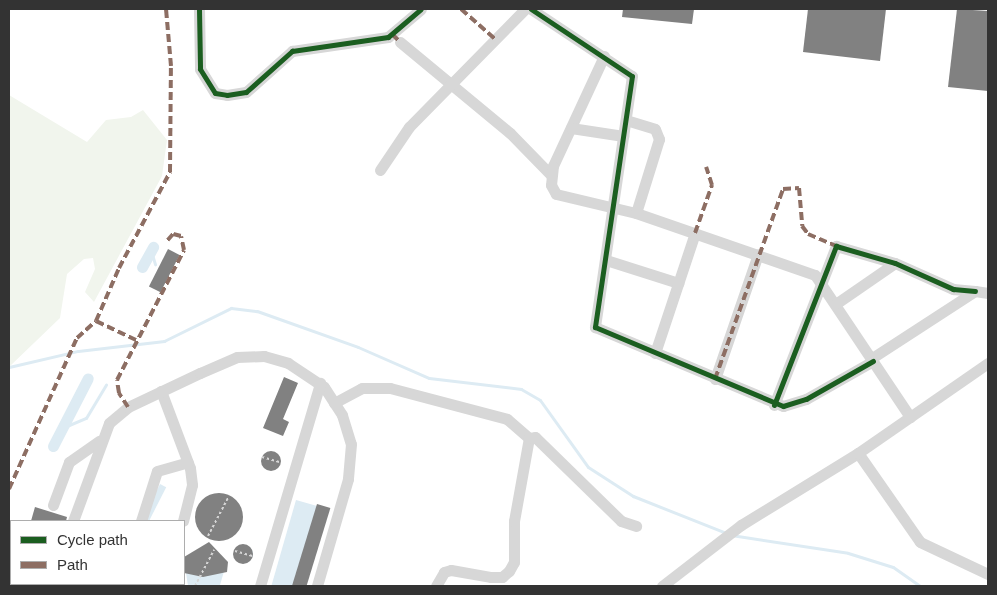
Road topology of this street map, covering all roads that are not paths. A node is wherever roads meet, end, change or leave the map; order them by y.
1 (200, 9) edge
2 (421, 9) edge
3 (524, 9) edge
4 (531, 9) edge
5 (400, 42) dead end
6 (604, 56) junction
7 (448, 85) junction
8 (626, 120) junction
9 (572, 128) junction
10 (623, 136) junction
11 (380, 170) dead end
12 (550, 175) junction
13 (612, 206) junction
14 (636, 213) junction
15 (696, 233) junction
16 (758, 254) junction
17 (606, 260) junction
18 (895, 263) junction
19 (821, 278) junction
20 (678, 284) junction
21 (975, 291) junction
22 (988, 293) edge
23 (837, 304) junction
24 (655, 353) junction
25 (873, 360) junction
26 (988, 363) edge
27 (715, 379) junction
28 (320, 383) junction
29 (161, 391) junction
30 (334, 403) junction
31 (774, 405) junction
32 (910, 417) junction
33 (529, 438) junction
34 (99, 441) junction
35 (858, 453) junction
36 (188, 462) junction
37 (53, 506) dead end
38 (73, 520) edge
39 (140, 520) edge
40 (183, 520) edge
41 (636, 526) dead end
42 (988, 574) edge
43 (260, 586) edge
44 (317, 586) edge
45 (436, 586) edge
46 (662, 586) edge

1 - 2 street
3 - 7 street
4 - 6 street
5 - 7 street
6 - 8 street
6 - 9 street
7 - 11 street
7 - 12 street
8 - 10 street
8 - 14 street
9 - 10 street
9 - 12 street
10 - 13 street
12 - 13 street
13 - 14 street
13 - 17 street
14 - 15 street
15 - 16 street
15 - 20 street
16 - 19 street
16 - 27 street
17 - 20 street
17 - 24 street
18 - 19 street
18 - 21 street
18 - 23 street
19 - 23 street
19 - 31 street
20 - 24 street
21 - 22 street
21 - 25 street
23 - 25 street
24 - 27 street
25 - 31 street
25 - 32 street
26 - 32 street
27 - 31 street
28 - 29 street
28 - 30 street
28 - 43 street
29 - 34 street
29 - 36 street
30 - 33 street
30 - 44 street
32 - 35 street
33 - 41 street
33 - 45 street
34 - 37 street
34 - 38 street
35 - 42 street
35 - 46 street
36 - 39 street
36 - 40 street

